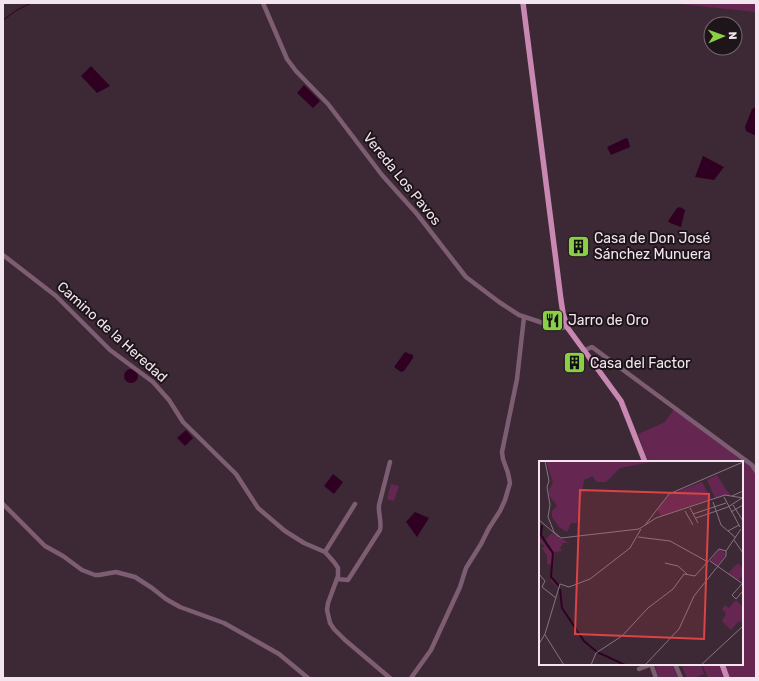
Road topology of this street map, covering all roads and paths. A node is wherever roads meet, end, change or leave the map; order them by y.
1 (262, 3) edge
2 (523, 3) edge
3 (3, 255) edge
4 (524, 317) junction
5 (564, 328) junction
6 (585, 350) junction
7 (645, 461) edge
8 (390, 462) dead end
9 (756, 471) edge
10 (3, 504) edge
11 (355, 504) dead end
12 (324, 552) junction
13 (338, 579) junction
14 (649, 665) edge
15 (651, 665) edge
16 (675, 665) edge
17 (722, 665) edge
18 (639, 669) dead end
19 (308, 678) edge
20 (390, 678) edge
21 (411, 678) edge
22 (656, 678) edge
23 (681, 678) edge
24 (727, 678) edge

1 - 4 street, Vereda Los Pavos
2 - 5 main road
3 - 12 street, Camino de la Heredad
4 - 5 street, Vereda Los Pavos
4 - 21 street
5 - 6 main road
6 - 7 main road
6 - 9 street
8 - 13 street
10 - 19 street
11 - 12 street
12 - 13 street, Camino de la Heredad
13 - 20 street
14 - 18 street
15 - 22 street
16 - 23 street
17 - 24 main road

